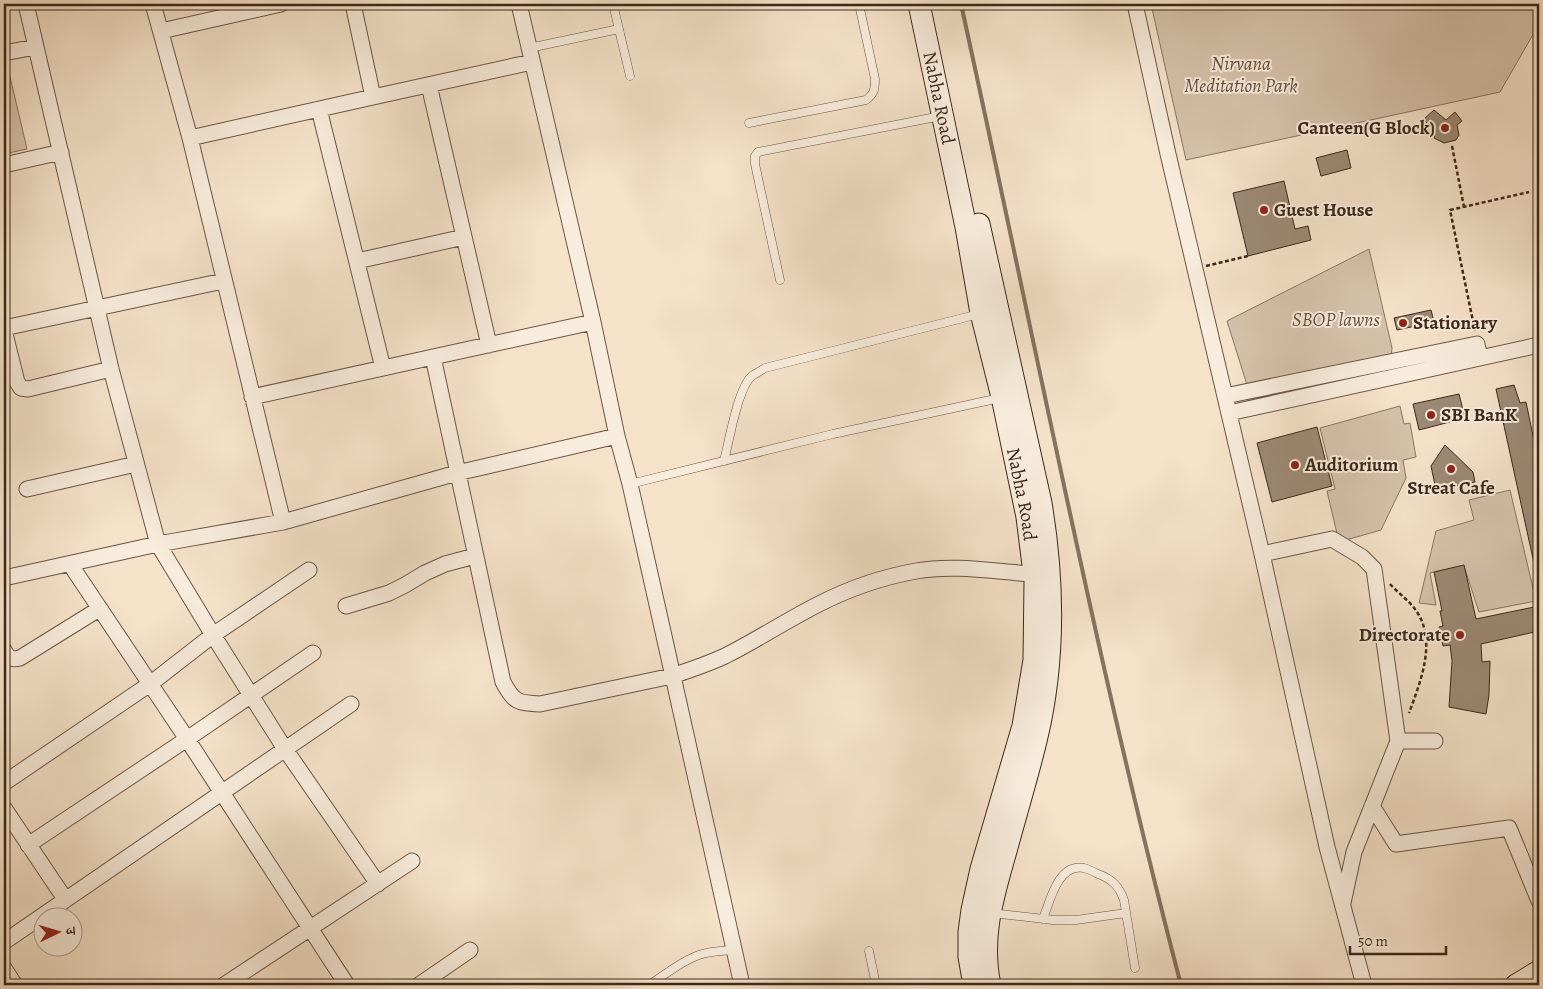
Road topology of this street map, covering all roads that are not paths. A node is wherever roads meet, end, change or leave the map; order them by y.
1 (26, 4) edge
2 (154, 4) edge
3 (281, 4) edge
4 (352, 4) edge
5 (519, 4) edge
6 (613, 4) edge
7 (860, 4) edge
8 (918, 4) edge
9 (933, 4) edge
10 (1135, 4) edge
11 (619, 29) junction
12 (161, 31) junction
13 (35, 47) junction
14 (4, 54) edge
15 (531, 55) junction
16 (630, 76) dead end
17 (429, 85) junction
18 (373, 97) junction
19 (319, 109) junction
20 (941, 116) junction
21 (749, 123) dead end
22 (190, 138) junction
23 (61, 152) junction
24 (4, 164) edge
25 (464, 236) junction
26 (357, 261) junction
27 (780, 280) dead end
28 (223, 281) junction
29 (97, 307) junction
30 (981, 313) junction
31 (592, 322) junction
32 (4, 329) edge
33 (489, 345) junction
34 (1539, 345) edge
35 (1479, 351) junction
36 (434, 357) junction
37 (383, 368) junction
38 (111, 369) junction
39 (1009, 395) junction
40 (1225, 396) junction
41 (252, 397) junction
42 (1229, 413) junction
43 (617, 436) junction
44 (724, 461) junction
45 (136, 464) junction
46 (457, 473) junction
47 (630, 484) junction
48 (27, 489) dead end
49 (282, 522) junction
50 (158, 544) junction
51 (1262, 554) junction
52 (475, 556) junction
53 (70, 564) junction
54 (309, 570) dead end
55 (1034, 574) junction
56 (4, 578) edge
57 (346, 606) dead end
58 (100, 609) junction
59 (213, 635) junction
60 (4, 650) edge
61 (313, 653) dead end
62 (672, 676) junction
63 (150, 684) junction
64 (252, 696) junction
65 (351, 704) dead end
66 (187, 739) junction
67 (1398, 741) junction
68 (1435, 741) dead end
69 (285, 749) junction
70 (4, 783) edge
71 (222, 792) junction
72 (1372, 806) junction
73 (4, 808) edge
74 (28, 845) junction
75 (1327, 847) junction
76 (1354, 852) junction
77 (412, 861) dead end
78 (378, 884) junction
79 (65, 899) junction
80 (1539, 901) edge
81 (1342, 905) junction
82 (981, 911) junction
83 (1126, 912) junction
84 (1043, 919) junction
85 (309, 928) junction
86 (4, 942) edge
87 (470, 950) dead end
88 (734, 950) junction
89 (869, 951) dead end
90 (4, 968) edge
91 (1136, 968) dead end
92 (1539, 971) edge
93 (15, 985) edge
94 (224, 985) edge
95 (346, 985) edge
96 (419, 985) edge
97 (649, 985) edge
98 (742, 985) edge
99 (876, 985) edge
100 (974, 985) edge
101 (990, 985) edge
102 (1364, 985) edge
103 (1516, 985) edge

1 - 13 street
2 - 12 street
3 - 12 street
4 - 18 street
5 - 15 street
6 - 11 lane
7 - 21 lane
8 - 20 main road, Nabha Road
9 - 39 main road, Nabha Road
10 - 40 street
11 - 15 lane
11 - 16 lane
12 - 22 street
13 - 14 street
13 - 23 street
15 - 17 street
15 - 31 street
17 - 18 street
17 - 25 street
18 - 19 street
19 - 22 street
19 - 26 street
20 - 27 lane
20 - 30 main road, Nabha Road
22 - 28 street
23 - 24 street
23 - 29 street
25 - 26 street
25 - 33 street
26 - 37 street
28 - 29 street
28 - 41 street
29 - 32 street
29 - 38 street
30 - 39 main road, Nabha Road
30 - 44 lane
31 - 33 street
31 - 43 street
32 - 38 street
33 - 36 street
34 - 35 street
35 - 40 street
35 - 42 street
36 - 37 street
36 - 46 street
37 - 41 street
38 - 45 street
39 - 44 lane
39 - 55 main road, Nabha Road
39 - 82 main road, Nabha Road
40 - 42 street
41 - 49 street
42 - 51 street
43 - 46 street
43 - 47 street
44 - 47 lane
45 - 48 street
45 - 50 street
46 - 49 street
46 - 52 street
47 - 62 street
49 - 50 street
50 - 53 street
50 - 59 street
51 - 67 street
51 - 75 street
52 - 57 street
52 - 62 street
53 - 56 street
53 - 58 street
54 - 59 street
55 - 62 street
55 - 82 main road, Nabha Road
58 - 60 street
58 - 63 street
59 - 63 street
59 - 64 street
61 - 64 street
62 - 88 street
63 - 66 street
63 - 70 street
64 - 66 street
64 - 69 street
65 - 69 street
66 - 71 street
66 - 74 street
67 - 68 street
67 - 72 street
69 - 71 street
69 - 78 street
71 - 79 street
71 - 85 street
72 - 76 street
72 - 80 street
73 - 74 street
74 - 79 street
75 - 76 street
75 - 81 street
76 - 81 street
77 - 78 street
78 - 85 street
79 - 86 street
81 - 102 street
82 - 84 lane
82 - 100 main road, Nabha Road
82 - 101 main road, Nabha Road
83 - 84 lane
83 - 84 lane
83 - 91 lane
85 - 94 street
85 - 95 street
87 - 96 street
88 - 97 lane
88 - 98 street
89 - 99 lane
90 - 93 street
92 - 103 main road

